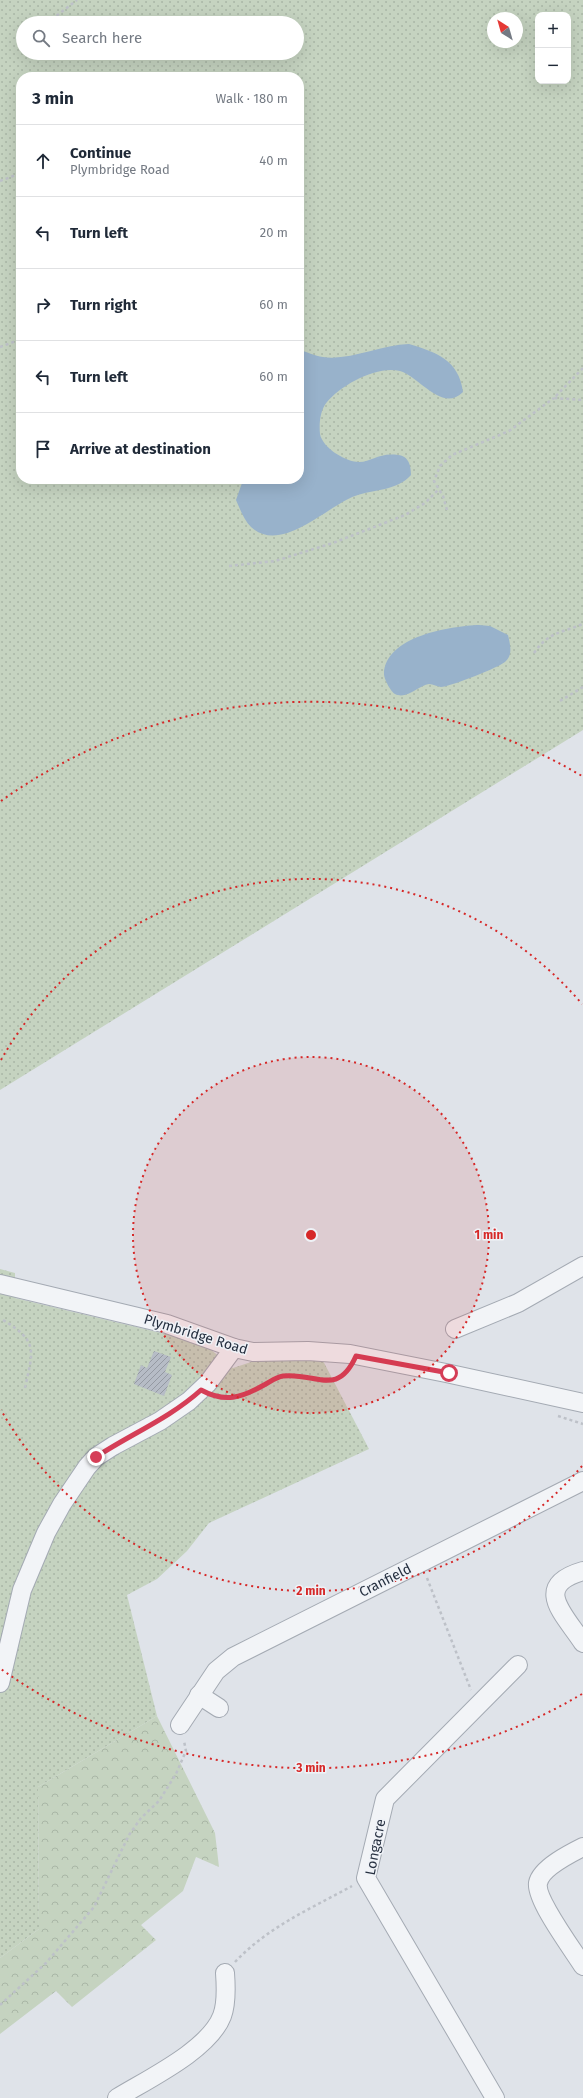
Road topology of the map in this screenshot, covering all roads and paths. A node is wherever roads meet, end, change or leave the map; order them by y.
1 (77, 0) edge
2 (56, 16) edge
3 (16, 175) edge
4 (0, 181) edge
5 (16, 341) edge
6 (0, 347) edge
7 (583, 368) edge
8 (554, 398) junction
9 (583, 400) edge
10 (438, 490) junction
11 (447, 510) dead end
12 (229, 566) dead end
13 (583, 624) edge
14 (534, 653) dead end
15 (583, 687) edge
16 (560, 701) dead end
17 (583, 1266) edge
18 (0, 1284) edge
19 (3, 1320) dead end
20 (455, 1328) dead end
21 (234, 1348) junction
22 (356, 1356) junction
23 (25, 1388) dead end
24 (201, 1390) junction
25 (583, 1403) edge
26 (583, 1481) edge
27 (421, 1562) junction
28 (583, 1571) edge
29 (583, 1643) edge
30 (518, 1665) dead end
31 (0, 1683) edge
32 (200, 1695) junction
33 (478, 1706) junction
34 (219, 1708) dead end
35 (180, 1725) joint
36 (583, 1846) edge
37 (366, 1878) junction
38 (583, 1966) edge
39 (225, 1973) joint
40 (0, 2006) edge
41 (117, 2098) edge
42 (495, 2098) edge

1 - 2 path
3 - 4 path
5 - 6 path
7 - 8 path
8 - 9 path
8 - 10 path
10 - 11 path
10 - 12 path
13 - 14 path
15 - 16 path
17 - 20 street
18 - 21 street, Plymbridge Road
19 - 23 path
21 - 22 street, Plymbridge Road
21 - 24 street
22 - 24 path
22 - 25 street, Plymbridge Road
24 - 31 street
26 - 27 street, Cranfield
27 - 32 street, Cranfield
27 - 33 path
28 - 29 street
30 - 33 street, Longacre
32 - 34 street
32 - 35 street, Cranfield
33 - 37 street, Longacre
35 - 40 path
36 - 38 street
37 - 39 path
37 - 42 street, Longacre
39 - 41 street

